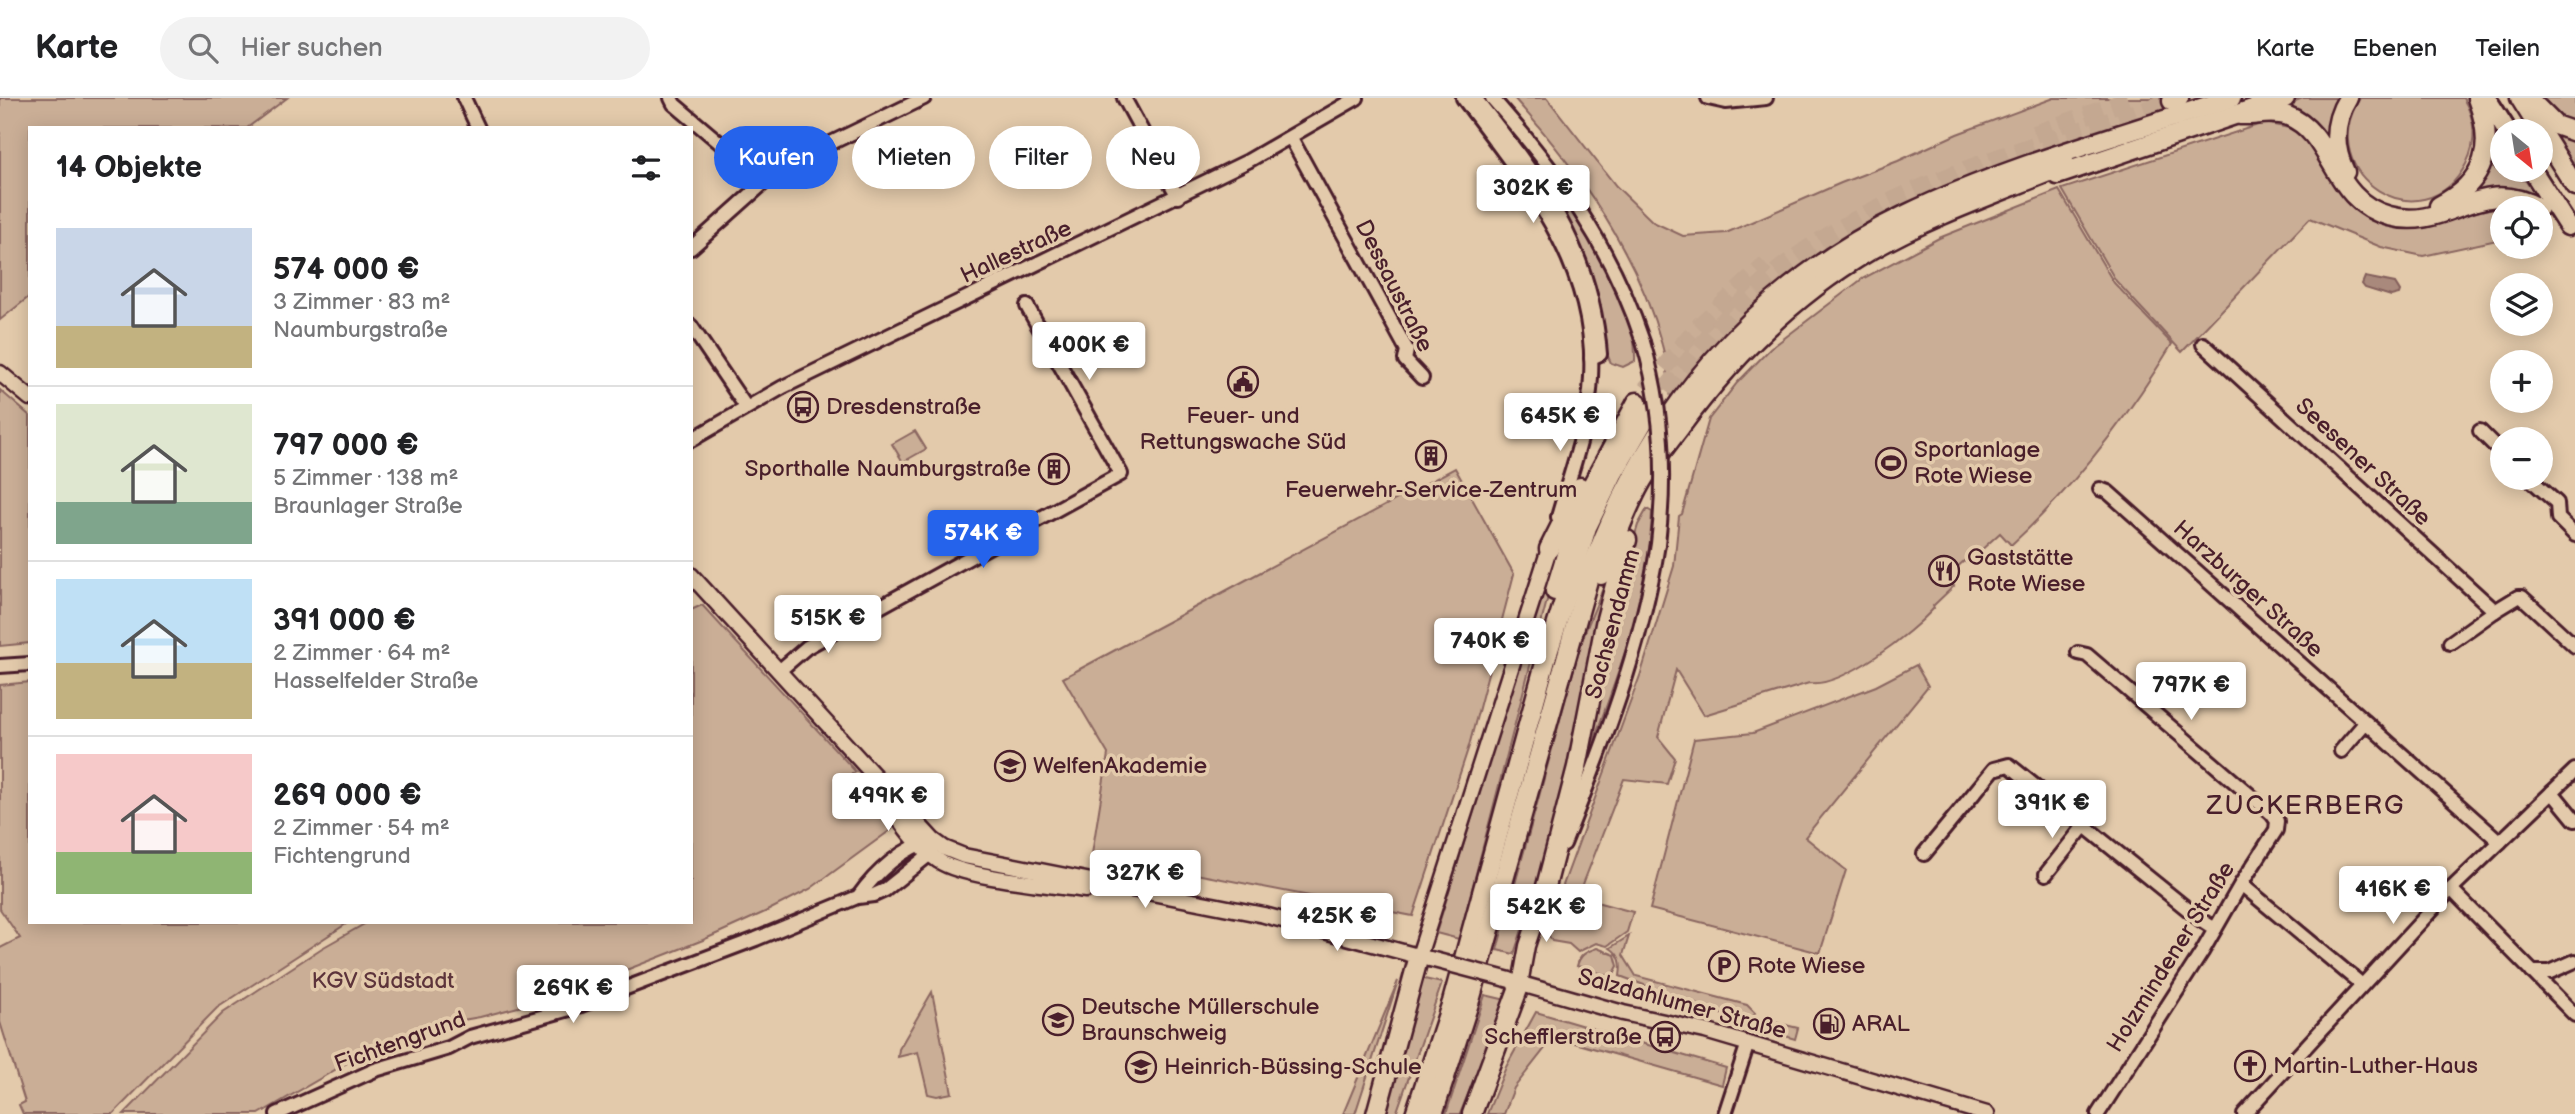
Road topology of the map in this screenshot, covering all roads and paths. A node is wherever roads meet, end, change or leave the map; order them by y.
1 (464, 98) edge
2 (671, 98) edge
3 (924, 98) edge
4 (1124, 98) edge
5 (1357, 98) edge
6 (1463, 98) edge
7 (1475, 98) edge
8 (1492, 98) edge
9 (1708, 98) edge
10 (1766, 98) edge
11 (2231, 98) edge
12 (2285, 98) edge
13 (2348, 98) edge
14 (2477, 98) edge
15 (2486, 98) edge
16 (2521, 98) edge
17 (2527, 98) edge
18 (2240, 115) junction
19 (2499, 119) edge
20 (477, 126) edge
21 (2144, 128) junction
22 (2575, 132) edge
23 (714, 138) edge
24 (1291, 138) junction
25 (838, 140) edge
26 (2540, 182) edge
27 (2575, 186) edge
28 (755, 189) edge
29 (1990, 196) junction
30 (1178, 197) junction
31 (2490, 197) edge
32 (2553, 219) edge
33 (2571, 232) edge
34 (693, 246) edge
35 (1027, 306) dead end
36 (693, 329) edge
37 (2203, 344) dead end
38 (1591, 358) junction
39 (0, 373) edge
40 (1422, 378) dead end
41 (28, 396) edge
42 (746, 407) junction
43 (1683, 423) junction
44 (2480, 431) dead end
45 (693, 439) edge
46 (2490, 441) edge
47 (2100, 489) dead end
48 (2542, 490) edge
49 (2575, 535) edge
50 (1549, 550) junction
51 (693, 577) edge
52 (2494, 611) junction
53 (2450, 643) dead end
54 (2575, 646) edge
55 (1567, 648) junction
56 (2078, 653) dead end
57 (28, 664) edge
58 (0, 666) edge
59 (779, 671) junction
60 (2365, 723) junction
61 (2341, 751) dead end
62 (2575, 770) edge
63 (2552, 792) junction
64 (2575, 820) edge
65 (2084, 826) junction
66 (2500, 842) junction
67 (927, 846) junction
68 (1924, 854) dead end
69 (2046, 874) dead end
70 (2241, 884) junction
71 (2451, 888) junction
72 (855, 898) dead end
73 (1543, 898) junction
74 (2215, 929) junction
75 (1424, 958) junction
76 (2575, 961) edge
77 (2532, 972) junction
78 (1515, 982) junction
79 (2361, 984) junction
80 (2575, 1015) edge
81 (1748, 1043) junction
82 (277, 1114) edge
83 (1376, 1114) edge
84 (1415, 1114) edge
85 (1433, 1114) edge
86 (1472, 1114) edge
87 (1725, 1114) edge
88 (1987, 1114) edge
89 (2098, 1114) edge
90 (2244, 1114) edge

1 - 20 street
2 - 23 street
3 - 25 street
4 - 30 street
5 - 24 street, Hallestraße
6 - 38 street
7 - 38 street
8 - 73 street, Sachsendamm, bridge
9 - 10 street
11 - 21 highway
12 - 18 highway
13 - 14 highway
15 - 19 highway
16 - 27 highway
17 - 22 highway
18 - 29 highway
18 - 31 highway
21 - 29 highway
21 - 55 highway
24 - 30 street, Hallestraße
24 - 40 street, Dessaustraße
26 - 33 highway
28 - 34 street
29 - 43 highway
30 - 42 street, Hallestraße
32 - 33 highway
35 - 59 street
36 - 42 street
37 - 52 street, Seesener Straße
38 - 50 street
39 - 41 main road
42 - 45 street, Hallestraße
43 - 55 highway
43 - 73 highway
44 - 46 street
47 - 60 street, Harzburger Straße
48 - 49 street
50 - 75 main road
50 - 84 highway
51 - 59 main road, Salzdahlumer Straße
52 - 53 street
52 - 54 street
55 - 85 highway
56 - 70 street, Holzmindener Straße
57 - 58 street
59 - 67 main road, Salzdahlumer Straße
60 - 61 street
60 - 66 street, Harzburger Straße
62 - 63 street
63 - 64 street
63 - 66 street
65 - 68 street
65 - 69 street
65 - 74 street
66 - 71 street
67 - 67 street
67 - 75 main road, Salzdahlumer Straße
70 - 74 street, Holzmindener Straße
70 - 79 street
71 - 77 street
71 - 79 street
72 - 82 street, Fichtengrund
73 - 78 main road, Sachsendamm
74 - 89 street, Holzmindener Straße
75 - 78 main road, Salzdahlumer Straße, bridge
75 - 83 highway
76 - 77 street
77 - 80 street
78 - 81 main road, Salzdahlumer Straße
78 - 86 highway
79 - 90 street
81 - 87 street
81 - 88 main road, Salzdahlumer Straße

